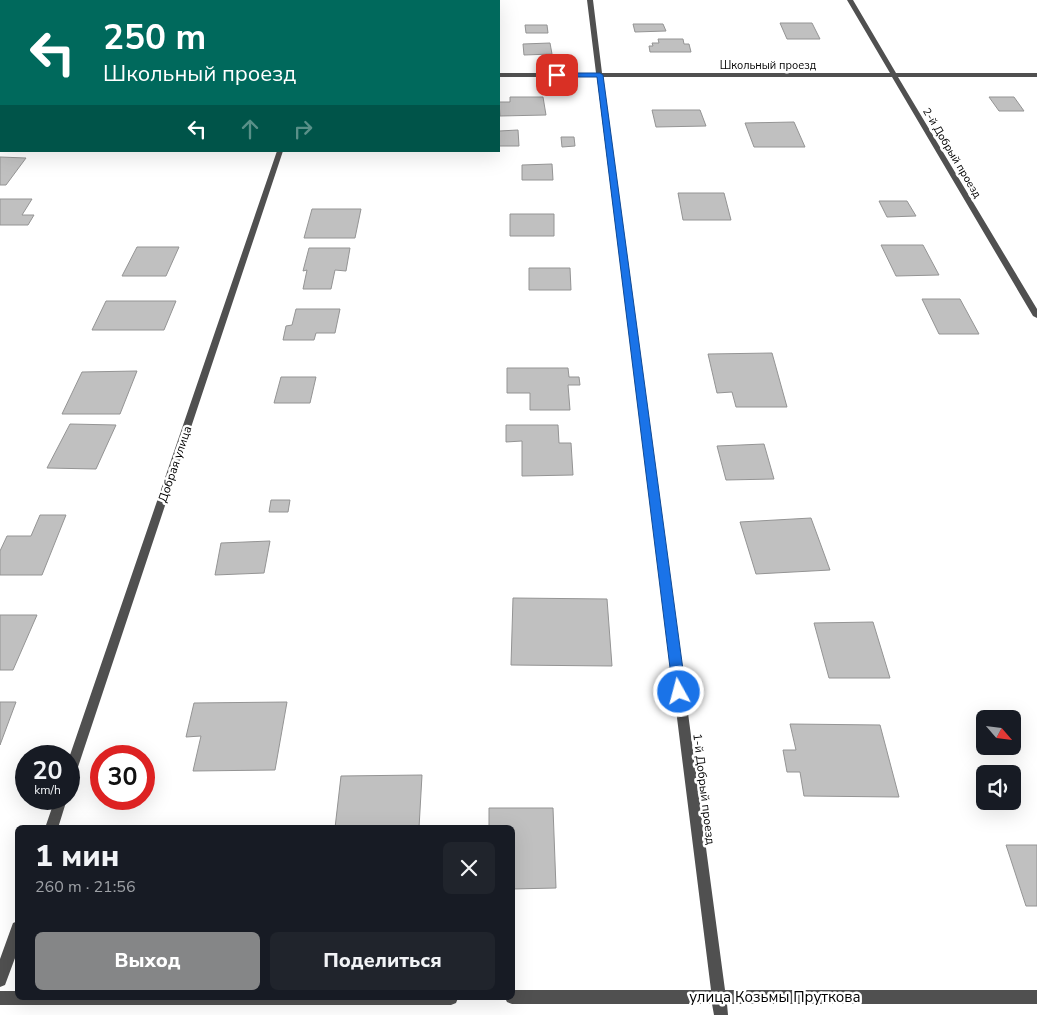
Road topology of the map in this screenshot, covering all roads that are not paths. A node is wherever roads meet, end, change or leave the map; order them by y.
1 (590, 0) edge
2 (850, 0) edge
3 (500, 75) edge
4 (600, 75) junction
5 (893, 75) junction
6 (1037, 75) edge
7 (280, 152) edge
8 (1037, 316) edge
9 (79, 745) edge
10 (58, 810) edge
11 (53, 825) edge
12 (15, 937) edge
13 (0, 980) edge
14 (515, 997) edge
15 (719, 997) junction
16 (1037, 997) edge
17 (0, 998) edge
18 (15, 998) edge
19 (721, 1015) edge

1 - 4 street, 1-й Добрый проезд
2 - 5 street, 2-й Добрый проезд
3 - 4 street, Школьный проезд
4 - 5 street, Школьный проезд
4 - 15 street, 1-й Добрый проезд
5 - 6 street, Школьный проезд
5 - 8 street, 2-й Добрый проезд
7 - 9 street, Добрая улица
10 - 11 street
12 - 13 street
14 - 15 street, улица Козьмы Пруткова
15 - 16 street, улица Козьмы Пруткова
15 - 19 street, 1-й Добрый проезд
17 - 18 street

